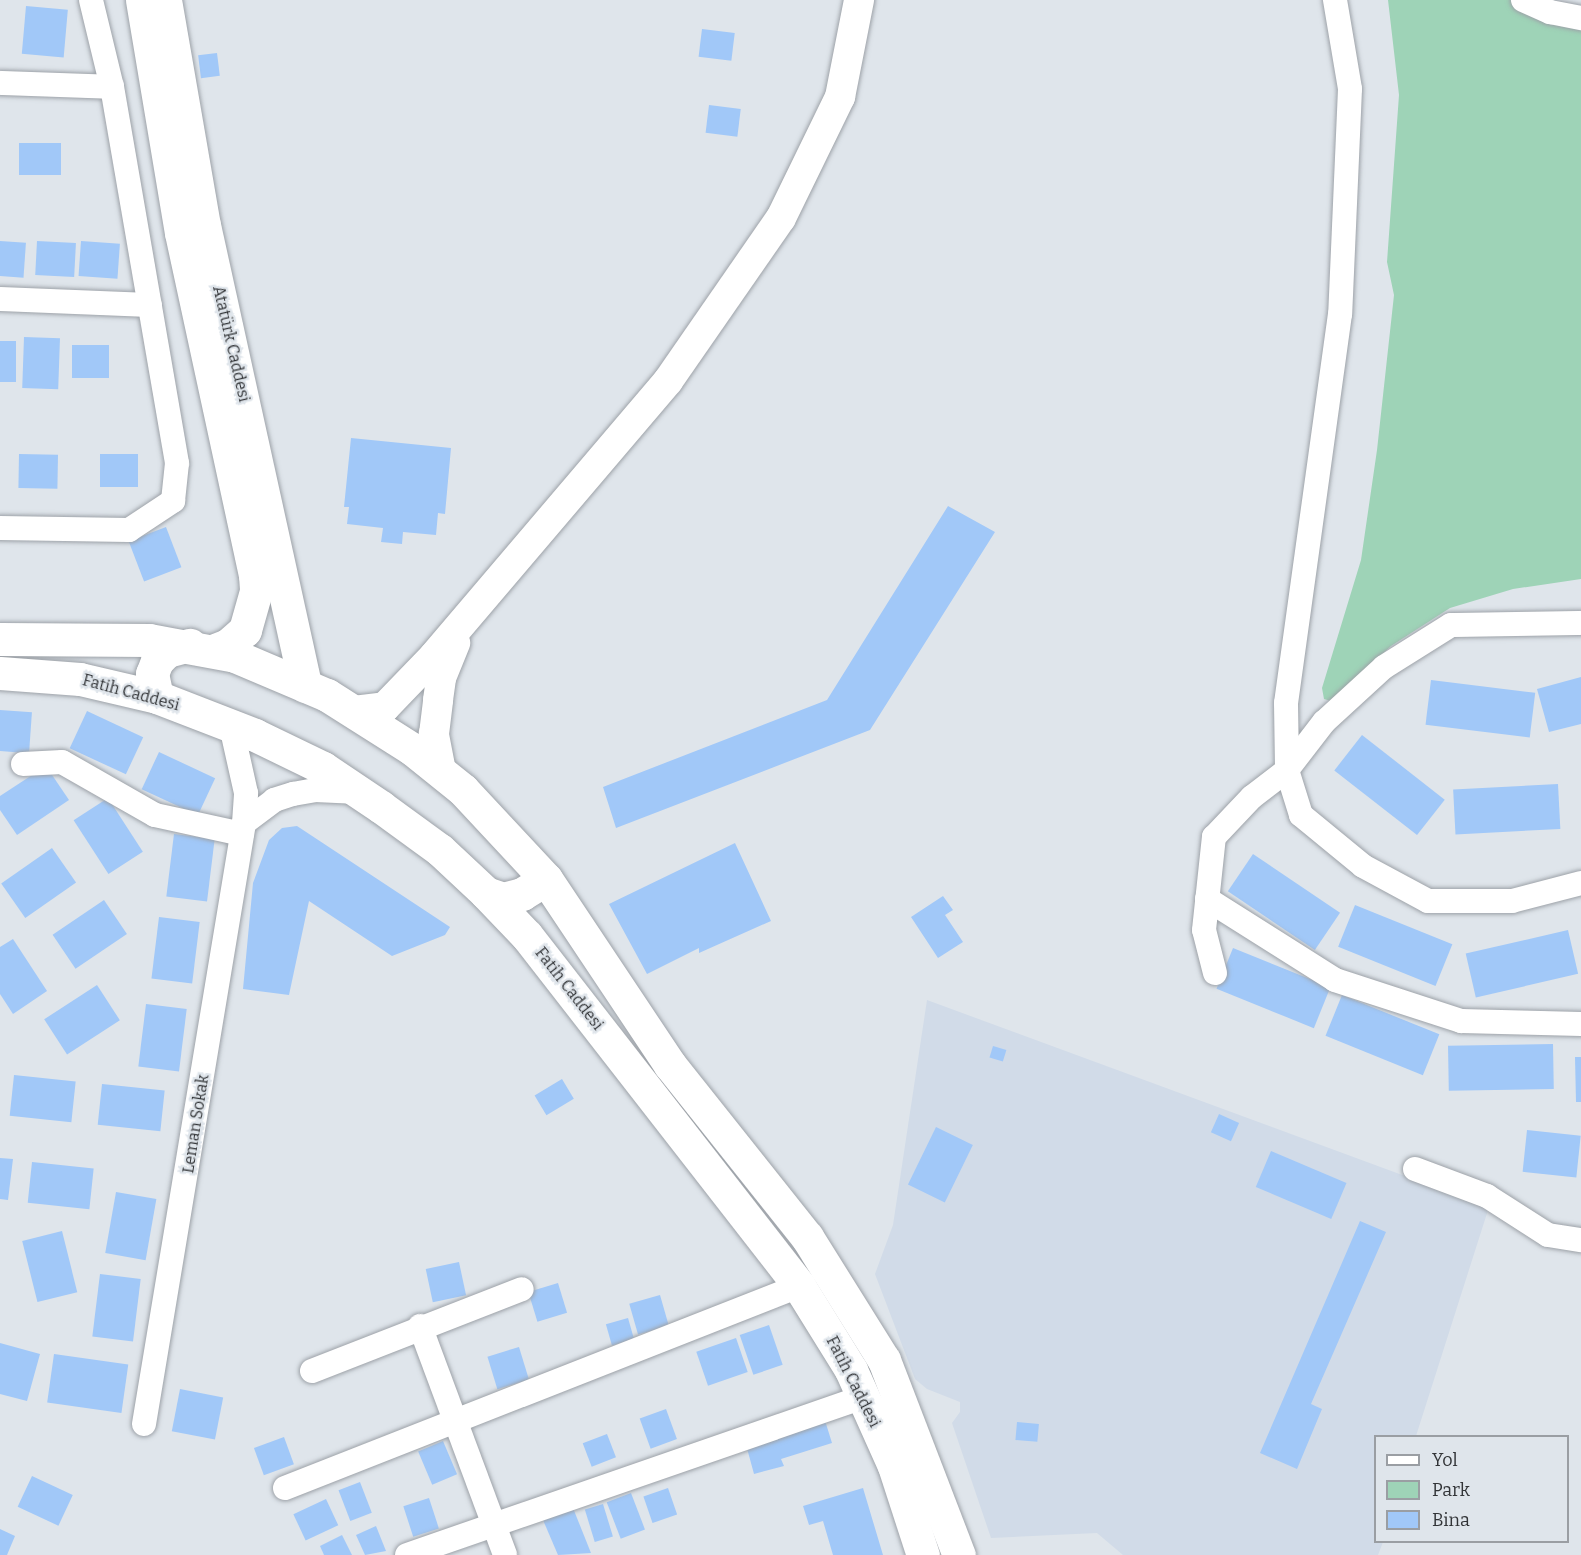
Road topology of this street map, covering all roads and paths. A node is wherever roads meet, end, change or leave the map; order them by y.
1 (91, 0) edge
2 (142, 0) edge
3 (165, 0) edge
4 (859, 0) edge
5 (1335, 0) edge
6 (1523, 0) edge
7 (1581, 18) edge
8 (0, 83) edge
9 (112, 87) junction
10 (0, 299) edge
11 (150, 305) junction
12 (0, 528) edge
13 (465, 623) junction
14 (1581, 623) edge
15 (0, 639) edge
16 (201, 648) junction
17 (0, 673) edge
18 (305, 686) junction
19 (157, 697) junction
20 (354, 711) junction
21 (231, 726) junction
22 (23, 764) dead end
23 (1287, 770) junction
24 (441, 771) junction
25 (360, 792) junction
26 (243, 828) junction
27 (546, 879) junction
28 (1581, 883) edge
29 (486, 892) junction
30 (1208, 898) junction
31 (1215, 973) dead end
32 (1581, 1024) edge
33 (1415, 1169) dead end
34 (1581, 1240) edge
35 (799, 1286) junction
36 (522, 1289) dead end
37 (420, 1326) junction
38 (312, 1371) dead end
39 (864, 1398) junction
40 (453, 1421) junction
41 (144, 1424) dead end
42 (285, 1488) dead end
43 (494, 1525) junction
44 (407, 1555) edge
45 (505, 1555) edge
46 (923, 1555) edge
47 (959, 1555) edge

1 - 9 street
2 - 16 main road, Atatürk Caddesi
3 - 18 main road, Atatürk Caddesi
4 - 13 street
5 - 23 street
6 - 7 street
8 - 9 street
9 - 11 street
10 - 11 street
11 - 12 street
13 - 20 street
13 - 24 street
14 - 23 street
15 - 16 main road
16 - 18 main road, Fatih Caddesi
16 - 19 main road, Atatürk Caddesi
17 - 19 main road, Fatih Caddesi
18 - 20 main road, Fatih Caddesi
19 - 21 main road, Fatih Caddesi
20 - 24 main road, Fatih Caddesi
21 - 25 main road, Fatih Caddesi
21 - 26 street, Leman Sokak
22 - 26 street
23 - 28 street
23 - 30 street
24 - 27 main road, Fatih Caddesi
25 - 26 street
25 - 29 main road, Fatih Caddesi
26 - 41 street, Leman Sokak
27 - 29 main road
27 - 47 main road, Fatih Caddesi
29 - 35 main road, Fatih Caddesi
30 - 31 street
30 - 32 street
33 - 34 street
35 - 39 main road, Fatih Caddesi
35 - 40 street
36 - 37 street
37 - 38 street
37 - 40 street
39 - 43 street
39 - 46 main road, Fatih Caddesi
40 - 42 street
40 - 43 street
43 - 44 street
43 - 45 street

